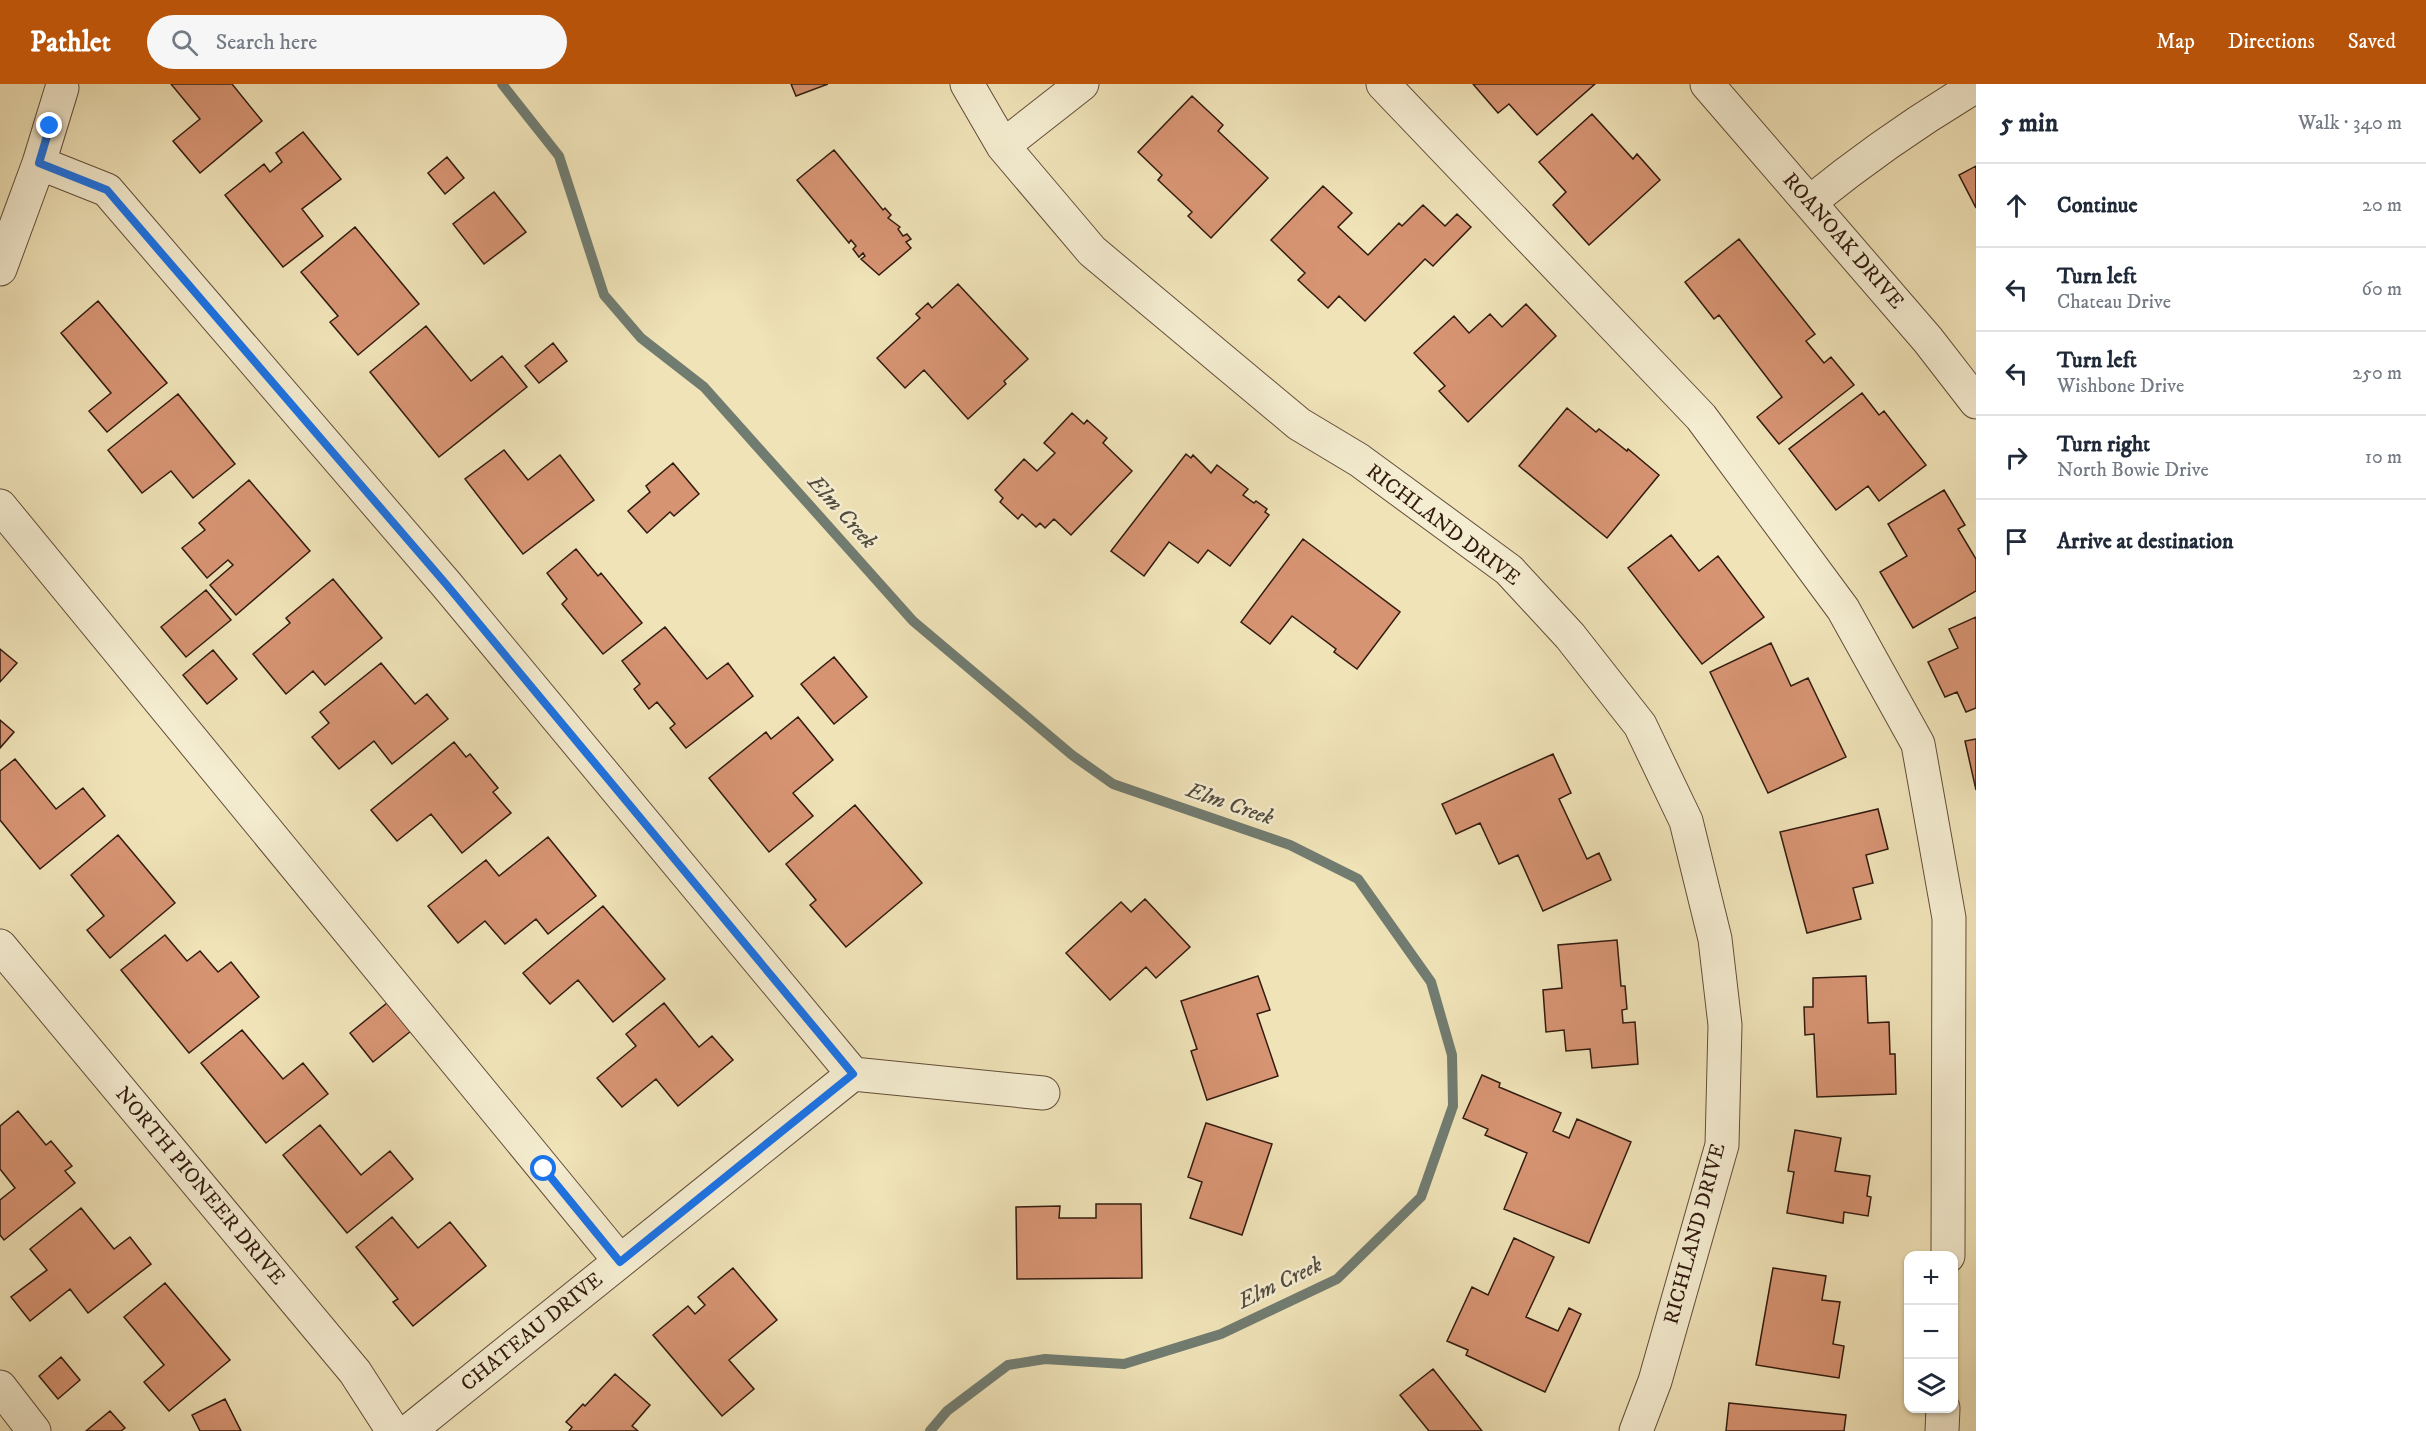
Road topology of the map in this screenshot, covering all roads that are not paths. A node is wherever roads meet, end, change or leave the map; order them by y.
1 (967, 84) edge
2 (1082, 84) edge
3 (1383, 84) edge
4 (1707, 84) edge
5 (1976, 86) edge
6 (62, 88) dead end
7 (1003, 146) junction
8 (39, 163) junction
9 (1810, 202) junction
10 (0, 269) edge
11 (1976, 402) edge
12 (0, 506) edge
13 (0, 946) edge
14 (853, 1074) junction
15 (1043, 1093) dead end
16 (1948, 1251) edge
17 (620, 1262) junction
18 (0, 1387) edge
19 (1943, 1413) edge
20 (34, 1431) edge
21 (393, 1431) edge
22 (409, 1431) edge
23 (1636, 1431) edge
24 (1942, 1431) edge

1 - 7 street, RICHLAND DRIVE
2 - 7 street
3 - 16 street
4 - 9 street, ROANOAK DRIVE
5 - 9 street
6 - 8 street
7 - 23 street, RICHLAND DRIVE
8 - 10 street
8 - 14 street
9 - 11 street, ROANOAK DRIVE
12 - 17 street
13 - 21 street, NORTH PIONEER DRIVE
14 - 15 street
14 - 17 street, CHATEAU DRIVE
17 - 22 street, CHATEAU DRIVE
18 - 20 street
19 - 24 street

